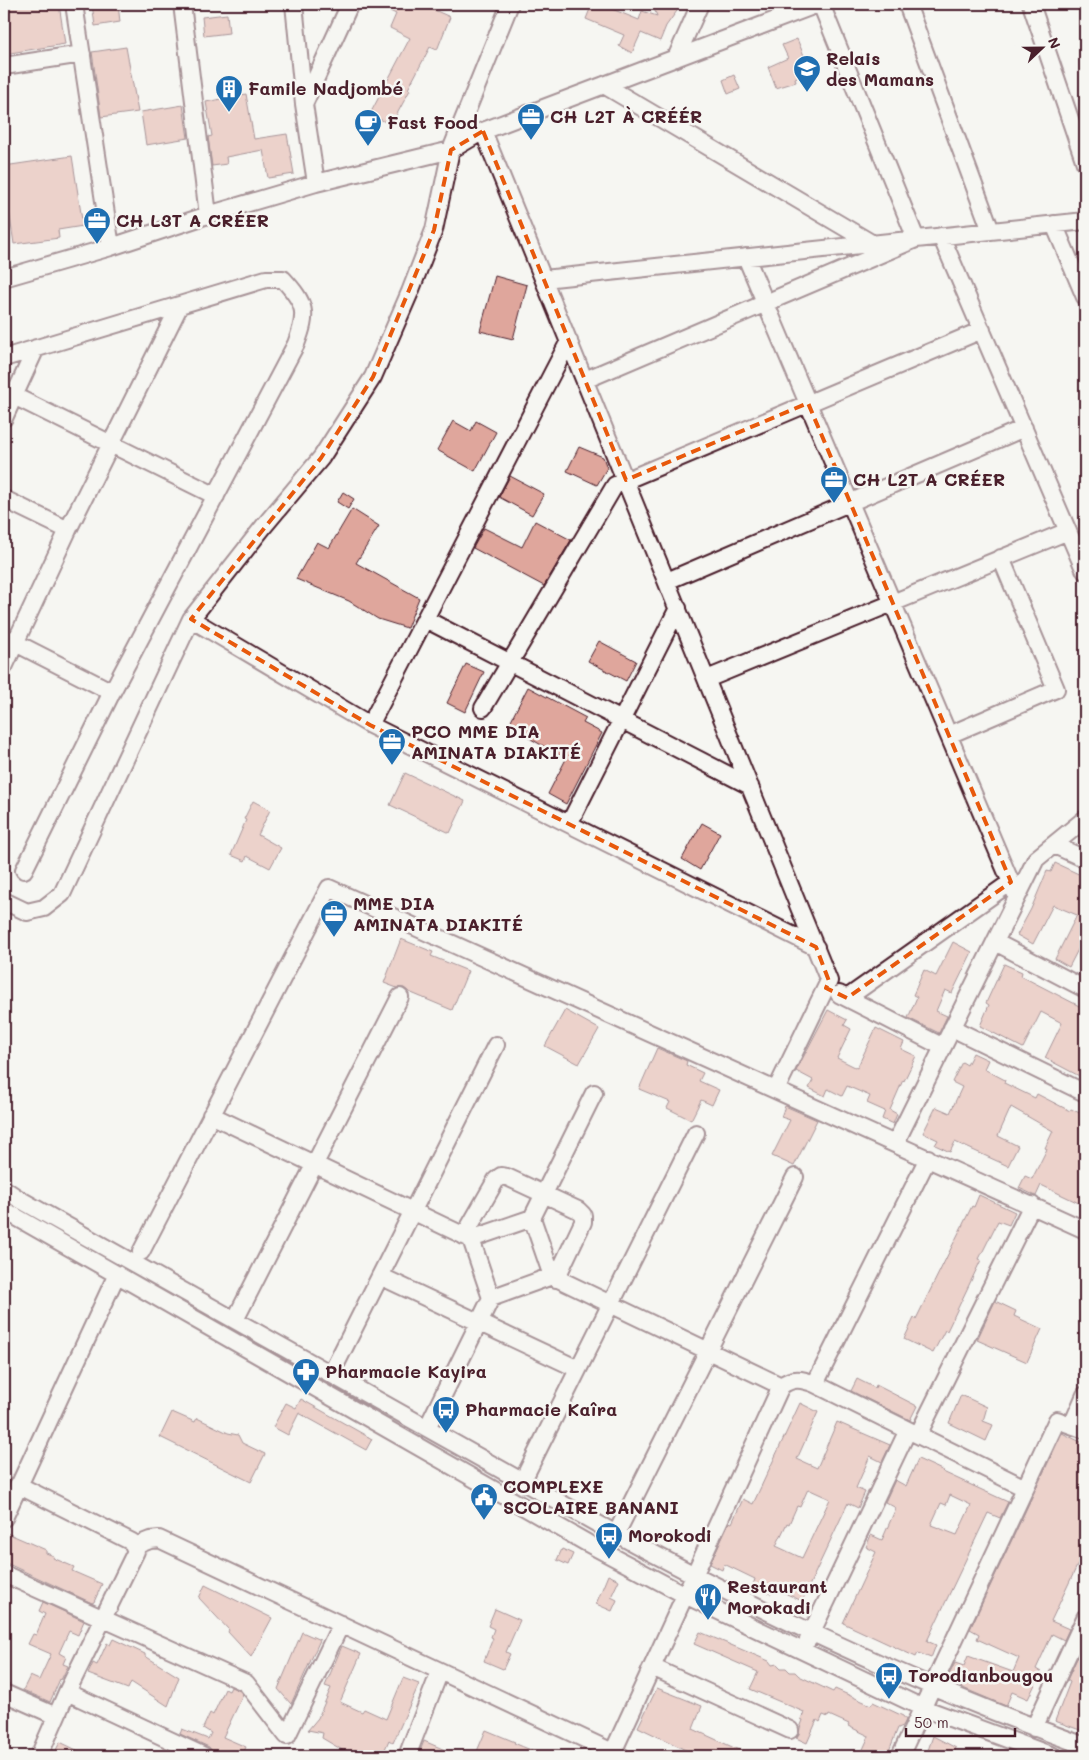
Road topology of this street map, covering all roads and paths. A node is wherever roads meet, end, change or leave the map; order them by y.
1 (74, 4) edge
2 (182, 4) edge
3 (294, 4) edge
4 (350, 4) edge
5 (510, 4) edge
6 (700, 4) edge
7 (819, 4) edge
8 (907, 4) edge
9 (1031, 4) edge
10 (82, 54) junction
11 (676, 58) junction
12 (4, 66) edge
13 (604, 85) junction
14 (304, 104) junction
15 (484, 131) junction
16 (451, 150) junction
17 (1085, 163) edge
18 (316, 183) junction
19 (208, 215) junction
20 (1085, 221) edge
21 (1054, 224) junction
22 (991, 231) junction
23 (941, 236) junction
24 (916, 239) junction
25 (873, 244) junction
26 (111, 247) junction
27 (746, 257) junction
28 (4, 278) edge
29 (544, 279) junction
30 (1085, 297) edge
31 (766, 303) junction
32 (180, 305) junction
33 (982, 330) junction
34 (569, 341) junction
35 (36, 348) junction
36 (4, 358) edge
37 (585, 380) junction
38 (14, 396) junction
39 (808, 403) junction
40 (4, 418) edge
41 (1024, 428) junction
42 (111, 443) junction
43 (626, 480) junction
44 (216, 496) junction
45 (4, 499) edge
46 (850, 503) junction
47 (68, 530) junction
48 (1068, 531) junction
49 (1001, 558) junction
50 (1085, 571) edge
51 (667, 581) junction
52 (892, 603) junction
53 (678, 608) junction
54 (191, 619) junction
55 (425, 619) junction
56 (10, 640) edge
57 (510, 663) junction
58 (4, 666) edge
59 (707, 679) junction
60 (112, 692) junction
61 (483, 708) dead end
62 (622, 720) junction
63 (370, 724) junction
64 (949, 735) junction
65 (750, 786) junction
66 (1085, 819) edge
67 (569, 824) junction
68 (1054, 845) junction
69 (1085, 859) edge
70 (24, 870) dead end
71 (1011, 882) junction
72 (1017, 897) junction
73 (4, 901) edge
74 (995, 942) junction
75 (816, 947) junction
76 (826, 988) junction
77 (1085, 989) edge
78 (400, 997) dead end
79 (847, 998) junction
80 (952, 1028) junction
81 (496, 1045) dead end
82 (943, 1047) junction
83 (776, 1090) junction
84 (594, 1093) dead end
85 (1085, 1093) edge
86 (211, 1115) junction
87 (696, 1133) dead end
88 (895, 1144) junction
89 (928, 1158) junction
90 (314, 1165) junction
91 (795, 1177) dead end
92 (4, 1189) edge
93 (544, 1194) junction
94 (1032, 1205) junction
95 (4, 1210) edge
96 (412, 1212) junction
97 (532, 1218) junction
98 (1085, 1230) edge
99 (468, 1238) junction
100 (141, 1252) dead end
101 (117, 1274) junction
102 (380, 1276) junction
103 (554, 1278) junction
104 (491, 1298) junction
105 (610, 1304) junction
106 (235, 1320) junction
107 (479, 1322) junction
108 (708, 1351) junction
109 (578, 1369) junction
110 (331, 1374) junction
111 (815, 1384) junction
112 (781, 1386) junction
113 (1085, 1395) edge
114 (427, 1428) junction
115 (1079, 1428) edge
116 (913, 1432) junction
117 (522, 1482) junction
118 (18, 1484) junction
119 (1025, 1488) junction
120 (5, 1514) edge
121 (616, 1534) junction
122 (135, 1546) junction
123 (4, 1574) edge
124 (694, 1576) junction
125 (685, 1595) junction
126 (104, 1619) junction
127 (1085, 1619) edge
128 (341, 1624) junction
129 (812, 1632) junction
130 (802, 1652) junction
131 (652, 1667) junction
132 (440, 1671) junction
133 (932, 1687) junction
134 (67, 1692) junction
135 (4, 1693) edge
136 (923, 1708) junction
137 (56, 1716) junction
138 (1034, 1728) junction
139 (790, 1730) dead end
140 (1085, 1746) edge
141 (616, 1754) edge
142 (39, 1756) edge
143 (204, 1756) edge
144 (408, 1756) edge
145 (900, 1756) edge
146 (1053, 1756) edge

1 - 10 street
2 - 19 street
3 - 14 street
4 - 14 street
5 - 16 street
6 - 11 street
7 - 11 street
7 - 24 street
8 - 22 street
9 - 17 street
10 - 12 street
10 - 26 street
11 - 13 street
13 - 15 street
13 - 25 street
14 - 18 street
15 - 16 street
15 - 29 street
16 - 18 street
16 - 54 street
18 - 19 street
19 - 26 street
20 - 21 street
21 - 22 street
21 - 30 street
22 - 23 street
23 - 24 street
23 - 33 street
24 - 25 street
24 - 31 street
25 - 27 street
26 - 28 street
27 - 29 street
27 - 31 street
29 - 34 street
31 - 37 street
31 - 39 street
32 - 35 street
32 - 42 street
32 - 44 street
33 - 39 street
33 - 41 street
34 - 37 street
34 - 55 street
35 - 36 street
35 - 38 street
37 - 43 street
38 - 40 street
38 - 42 street
39 - 43 street
39 - 46 street
41 - 46 street
41 - 48 street
42 - 44 street
42 - 47 street
43 - 51 street
43 - 57 street
44 - 60 street
45 - 47 street
46 - 51 street
46 - 52 street
47 - 56 street
48 - 49 street
48 - 50 street
49 - 52 street
49 - 64 street
51 - 53 street
52 - 59 street
52 - 64 street
53 - 59 street
53 - 62 street
54 - 63 street
54 - 73 street
55 - 57 street
55 - 63 street
56 - 58 street
56 - 60 street
57 - 61 street
57 - 62 street
59 - 65 street
60 - 70 street
62 - 65 street
62 - 67 street
63 - 67 street
64 - 71 street
65 - 75 street
66 - 68 street
67 - 75 street
68 - 69 street
68 - 72 street
71 - 72 street
71 - 79 street
72 - 74 street
74 - 77 street
74 - 80 street
75 - 76 street
76 - 79 street
76 - 83 street
78 - 90 street
79 - 82 street
80 - 82 street
80 - 85 street
81 - 96 street
82 - 88 street
83 - 86 street
83 - 88 street
84 - 93 street
86 - 90 street
86 - 100 street
87 - 105 street
88 - 89 street
89 - 94 street
89 - 111 street
90 - 96 street
90 - 106 street
91 - 108 street
92 - 106 street
93 - 97 street
93 - 99 street
93 - 103 street
94 - 98 street
94 - 116 street
95 - 101 street
96 - 99 street
96 - 102 street
97 - 99 street
97 - 103 street
99 - 104 street
101 - 118 street
101 - 125 street
102 - 107 street
102 - 110 street
103 - 104 street
103 - 105 street
104 - 107 street
105 - 108 street
105 - 109 street
106 - 110 street
107 - 109 street
107 - 114 street
108 - 112 street
108 - 121 street
109 - 117 street
110 - 114 street
111 - 112 street
111 - 116 street
112 - 124 street
113 - 115 street
114 - 117 street
115 - 119 street
116 - 119 street
116 - 129 street
117 - 121 street
118 - 120 street
118 - 122 street
119 - 133 street
121 - 124 street
122 - 126 street
122 - 128 street
123 - 126 street
124 - 125 street
124 - 129 street
125 - 130 street
125 - 131 street
126 - 128 street
126 - 134 street
127 - 138 street
128 - 132 street
129 - 130 street
129 - 133 street
130 - 136 street
131 - 139 street
131 - 141 street
132 - 141 street
132 - 144 street
133 - 136 street
133 - 138 street
134 - 137 street
134 - 143 street
135 - 137 street
136 - 145 street
136 - 146 street
137 - 142 street
138 - 140 street

